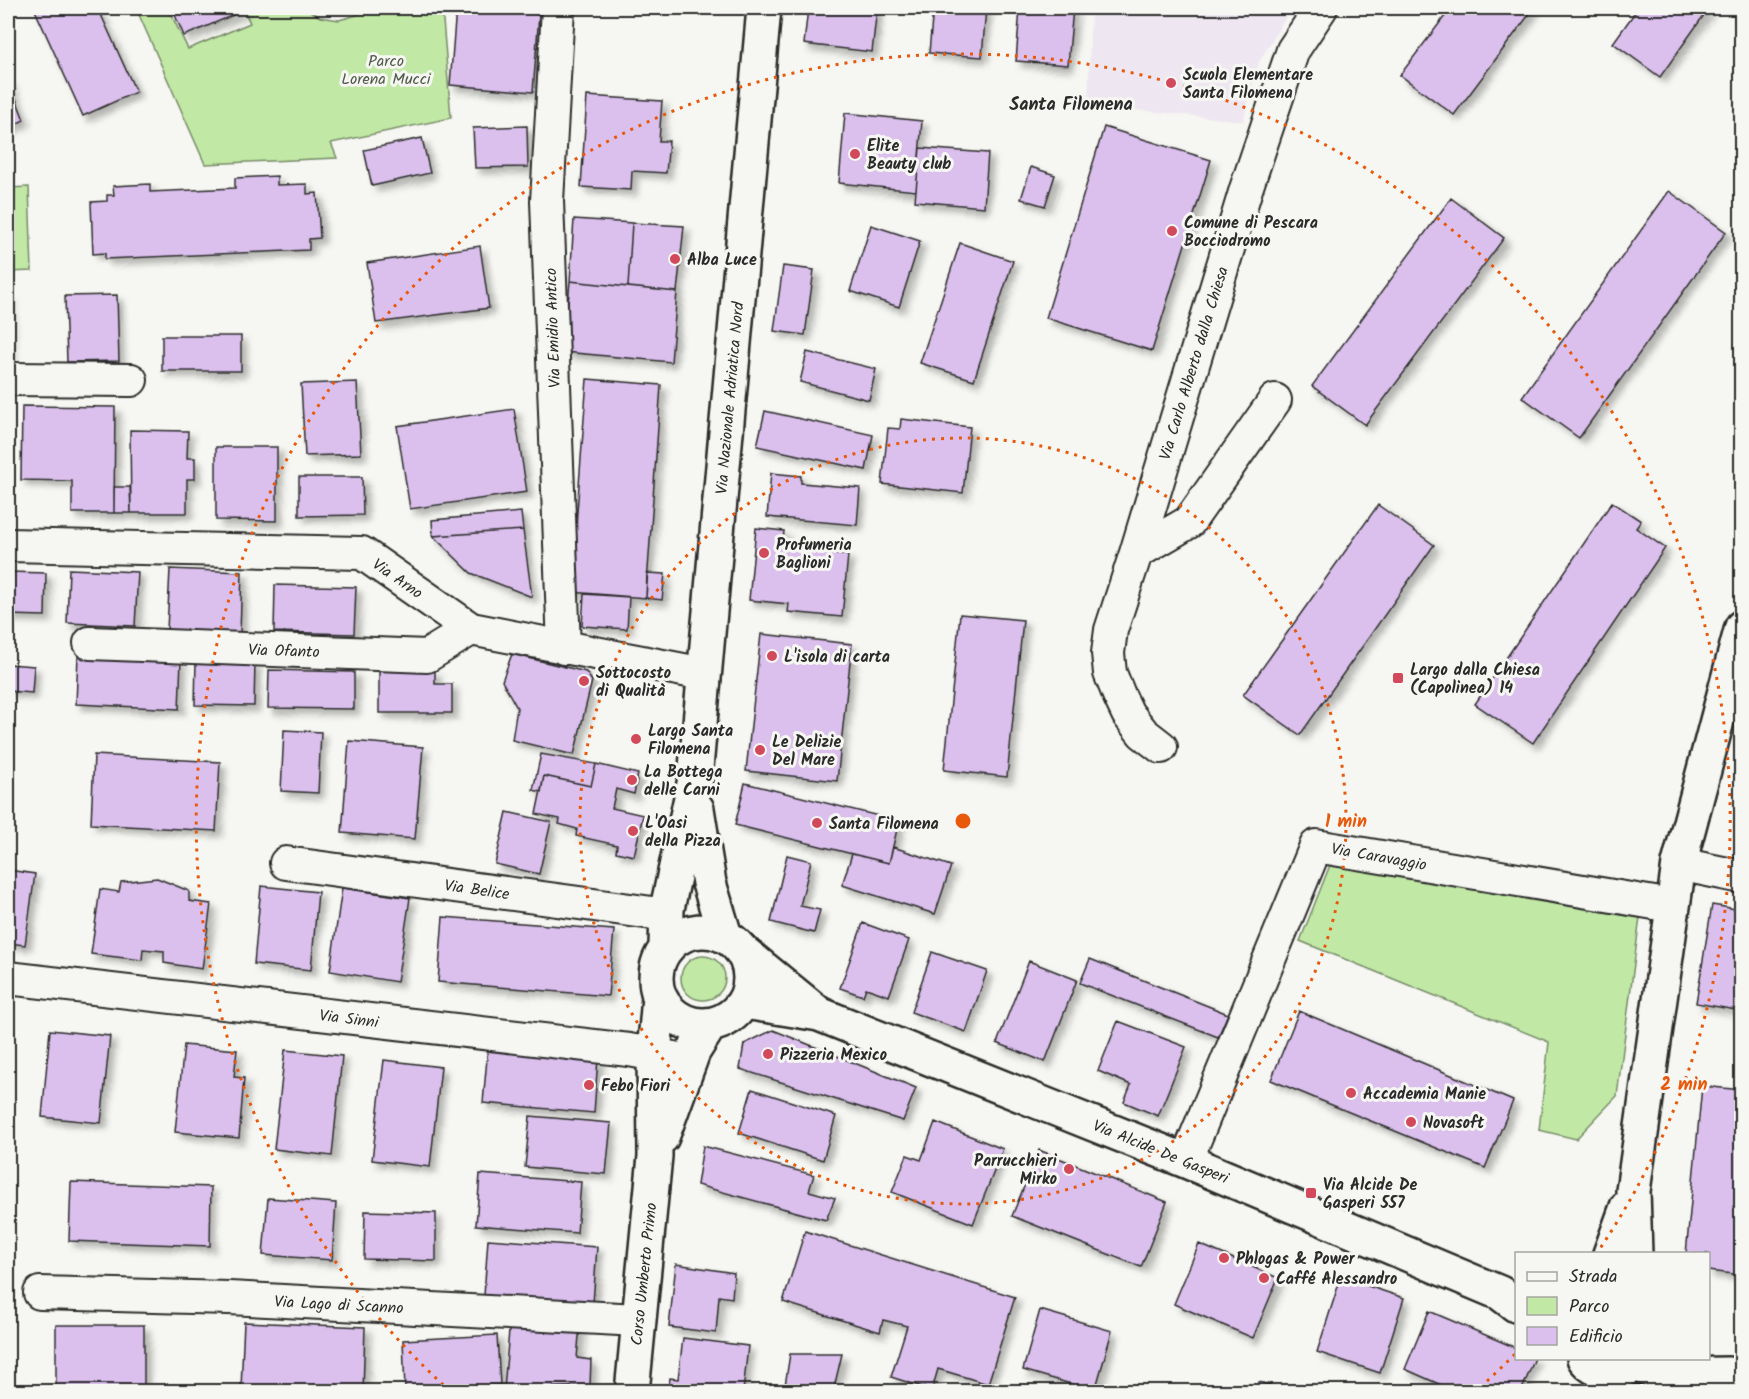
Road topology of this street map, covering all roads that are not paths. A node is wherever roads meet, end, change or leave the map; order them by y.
1 (558, 8) edge
2 (764, 8) edge
3 (1321, 8) edge
4 (8, 379) edge
5 (131, 380) dead end
6 (1275, 400) dead end
7 (8, 545) edge
8 (1136, 553) junction
9 (1742, 627) edge
10 (471, 629) junction
11 (90, 643) dead end
12 (564, 648) junction
13 (704, 674) junction
14 (1161, 747) dead end
15 (694, 788) junction
16 (286, 863) dead end
17 (1679, 864) junction
18 (1742, 877) edge
19 (1672, 906) junction
20 (667, 915) junction
21 (733, 943) junction
22 (666, 947) junction
23 (8, 978) edge
24 (659, 998) junction
25 (745, 1002) junction
26 (819, 1014) junction
27 (710, 1025) junction
28 (654, 1054) junction
29 (690, 1061) junction
30 (655, 1156) junction
31 (1186, 1161) junction
32 (1633, 1191) junction
33 (1611, 1252) edge
34 (1635, 1252) edge
35 (40, 1293) dead end
36 (1511, 1298) edge
37 (638, 1320) junction
38 (1699, 1360) edge
39 (1588, 1371) edge
40 (1629, 1372) edge
41 (1735, 1376) edge
42 (632, 1392) edge

1 - 12 street, Via Emidio Antico
2 - 13 main road, Via Nazionale Adriatica Nord
3 - 8 street, Via Carlo Alberto dalla Chiesa
4 - 5 street
6 - 8 street
7 - 10 street, Via Arno
8 - 14 street, Via Carlo Alberto dalla Chiesa
9 - 17 main road
10 - 11 street, Via Ofanto
10 - 12 street, Via Arno
12 - 13 street, Via Arno
13 - 15 main road, Via Nazionale Adriatica Nord
15 - 20 main road
15 - 21 main road
16 - 20 street, Via Belice
17 - 18 street
17 - 19 main road
19 - 31 street, Via Caravaggio
19 - 32 main road
20 - 22 main road
21 - 22 main road
21 - 25 main road
21 - 26 main road, Via Alcide De Gasperi
22 - 24 main road
23 - 28 street, Via Sinni
24 - 27 main road
24 - 28 main road, Corso Umberto Primo
25 - 26 main road, Via Alcide De Gasperi
25 - 27 main road
26 - 31 main road, Via Alcide De Gasperi
27 - 29 main road, Corso Umberto Primo
28 - 29 street, Via Sinni
28 - 30 main road, Corso Umberto Primo
29 - 30 main road, Corso Umberto Primo
30 - 37 main road, Corso Umberto Primo
31 - 36 main road, Via Alcide De Gasperi
32 - 33 main road
32 - 34 main road
35 - 37 street, Via Lago di Scanno
37 - 42 main road, Corso Umberto Primo
38 - 41 main road
39 - 40 main road
40 - 41 main road

